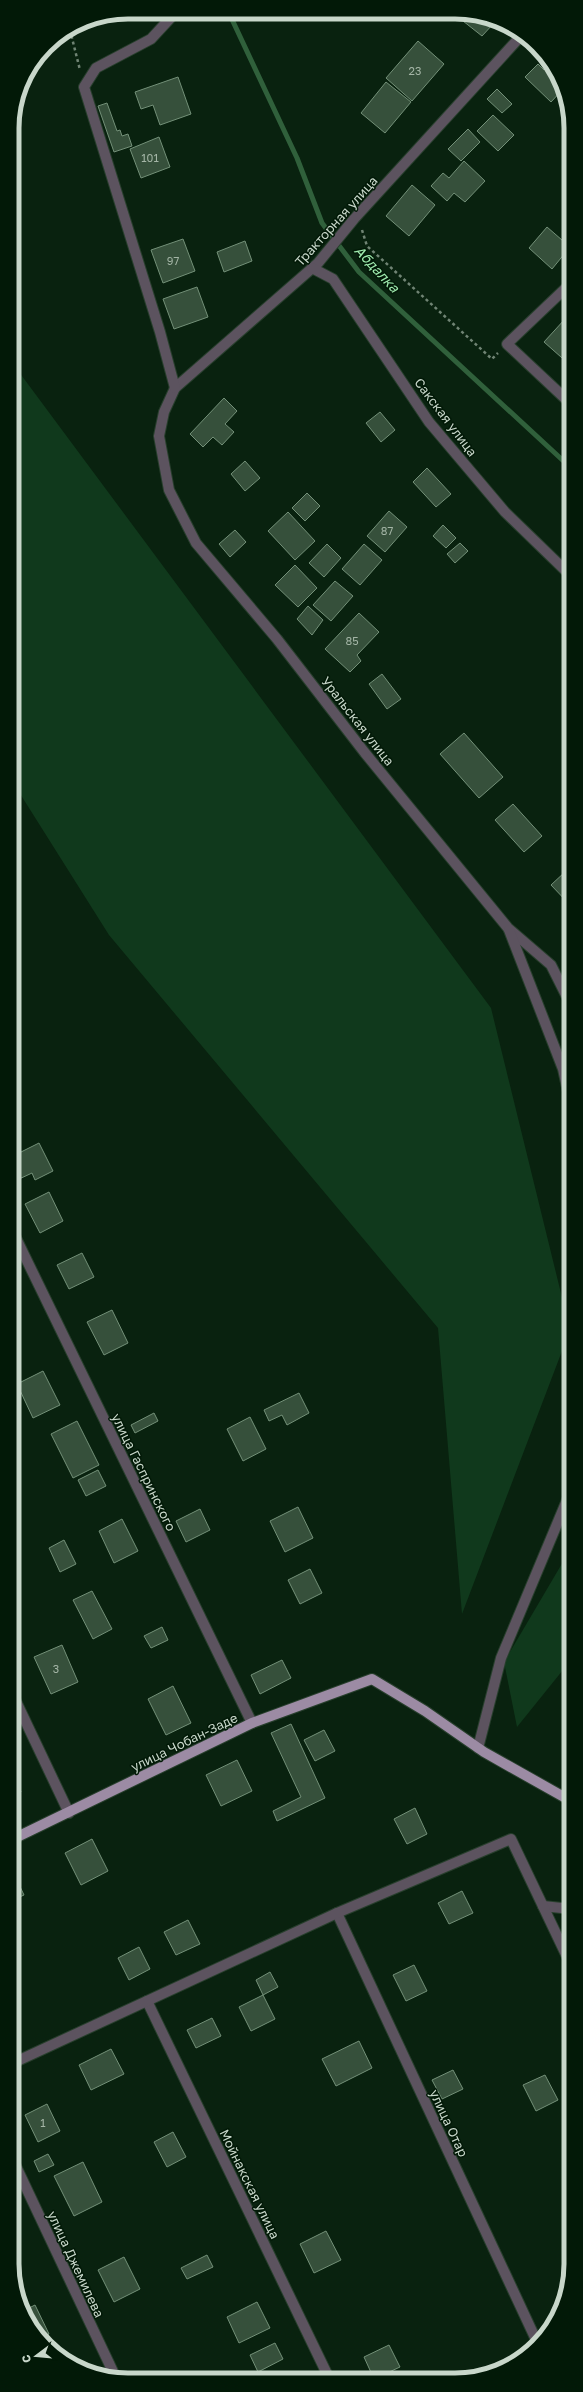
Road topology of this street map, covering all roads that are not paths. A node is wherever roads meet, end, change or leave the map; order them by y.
1 (169, 19) edge
2 (518, 39) edge
3 (315, 266) junction
4 (564, 290) edge
5 (175, 388) junction
6 (564, 397) edge
7 (159, 436) joint
8 (564, 570) edge
9 (508, 928) junction
10 (564, 991) edge
11 (564, 1074) edge
12 (19, 1244) edge
13 (564, 1507) edge
14 (19, 1708) edge
15 (252, 1723) junction
16 (478, 1748) junction
17 (564, 1797) edge
18 (69, 1813) junction
19 (19, 1836) edge
20 (543, 1906) junction
21 (564, 1908) edge
22 (337, 1914) junction
23 (564, 1950) edge
24 (147, 2001) junction
25 (19, 2060) edge
26 (19, 2173) edge
27 (535, 2338) edge
28 (113, 2372) edge
29 (327, 2373) edge

1 - 5 street
2 - 3 street, Тракторная улица
3 - 5 street, Тракторная улица
3 - 8 street, Сакская улица
4 - 6 street
5 - 7 street, Тракторная улица
7 - 9 street, Уральская улица
9 - 10 street, Уральская улица
9 - 11 street
12 - 15 street, улица Гаспринского
13 - 16 street
14 - 18 street
15 - 16 main road, улица Чобан-Заде
15 - 18 main road, улица Чобан-Заде
16 - 17 main road
18 - 19 main road, улица Чобан-Заде
20 - 21 street
20 - 22 street
20 - 23 street
22 - 24 street
22 - 27 street, улица Отар
24 - 25 street
24 - 29 street, Мойнакская улица
26 - 28 street, улица Джемилева

